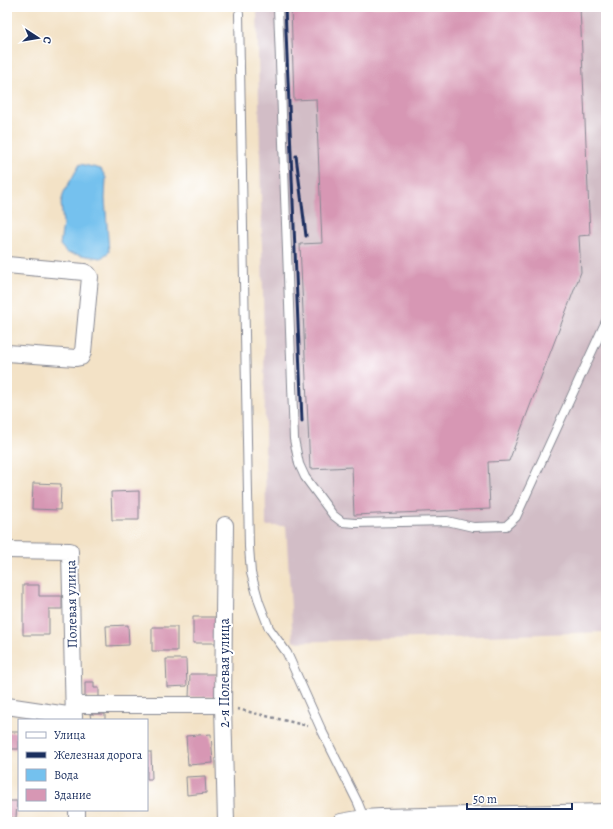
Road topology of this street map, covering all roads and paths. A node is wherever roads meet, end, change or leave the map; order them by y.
1 (278, 7) edge
2 (239, 14) dead end
3 (7, 265) edge
4 (606, 321) edge
5 (7, 353) edge
6 (225, 525) dead end
7 (7, 550) edge
8 (223, 705) junction
9 (7, 706) edge
10 (74, 714) edge
11 (321, 729) junction
12 (77, 811) edge
13 (606, 812) edge
14 (364, 818) junction
15 (77, 822) edge
16 (226, 822) edge
17 (341, 822) edge

1 - 4 lane
2 - 11 lane
3 - 5 street
6 - 8 street, 2-я Полевая улица
7 - 10 street, Полевая улица
8 - 10 street
8 - 11 path
8 - 16 street, 2-я Полевая улица
9 - 10 street
11 - 14 lane
12 - 15 street
13 - 14 street
14 - 17 street

